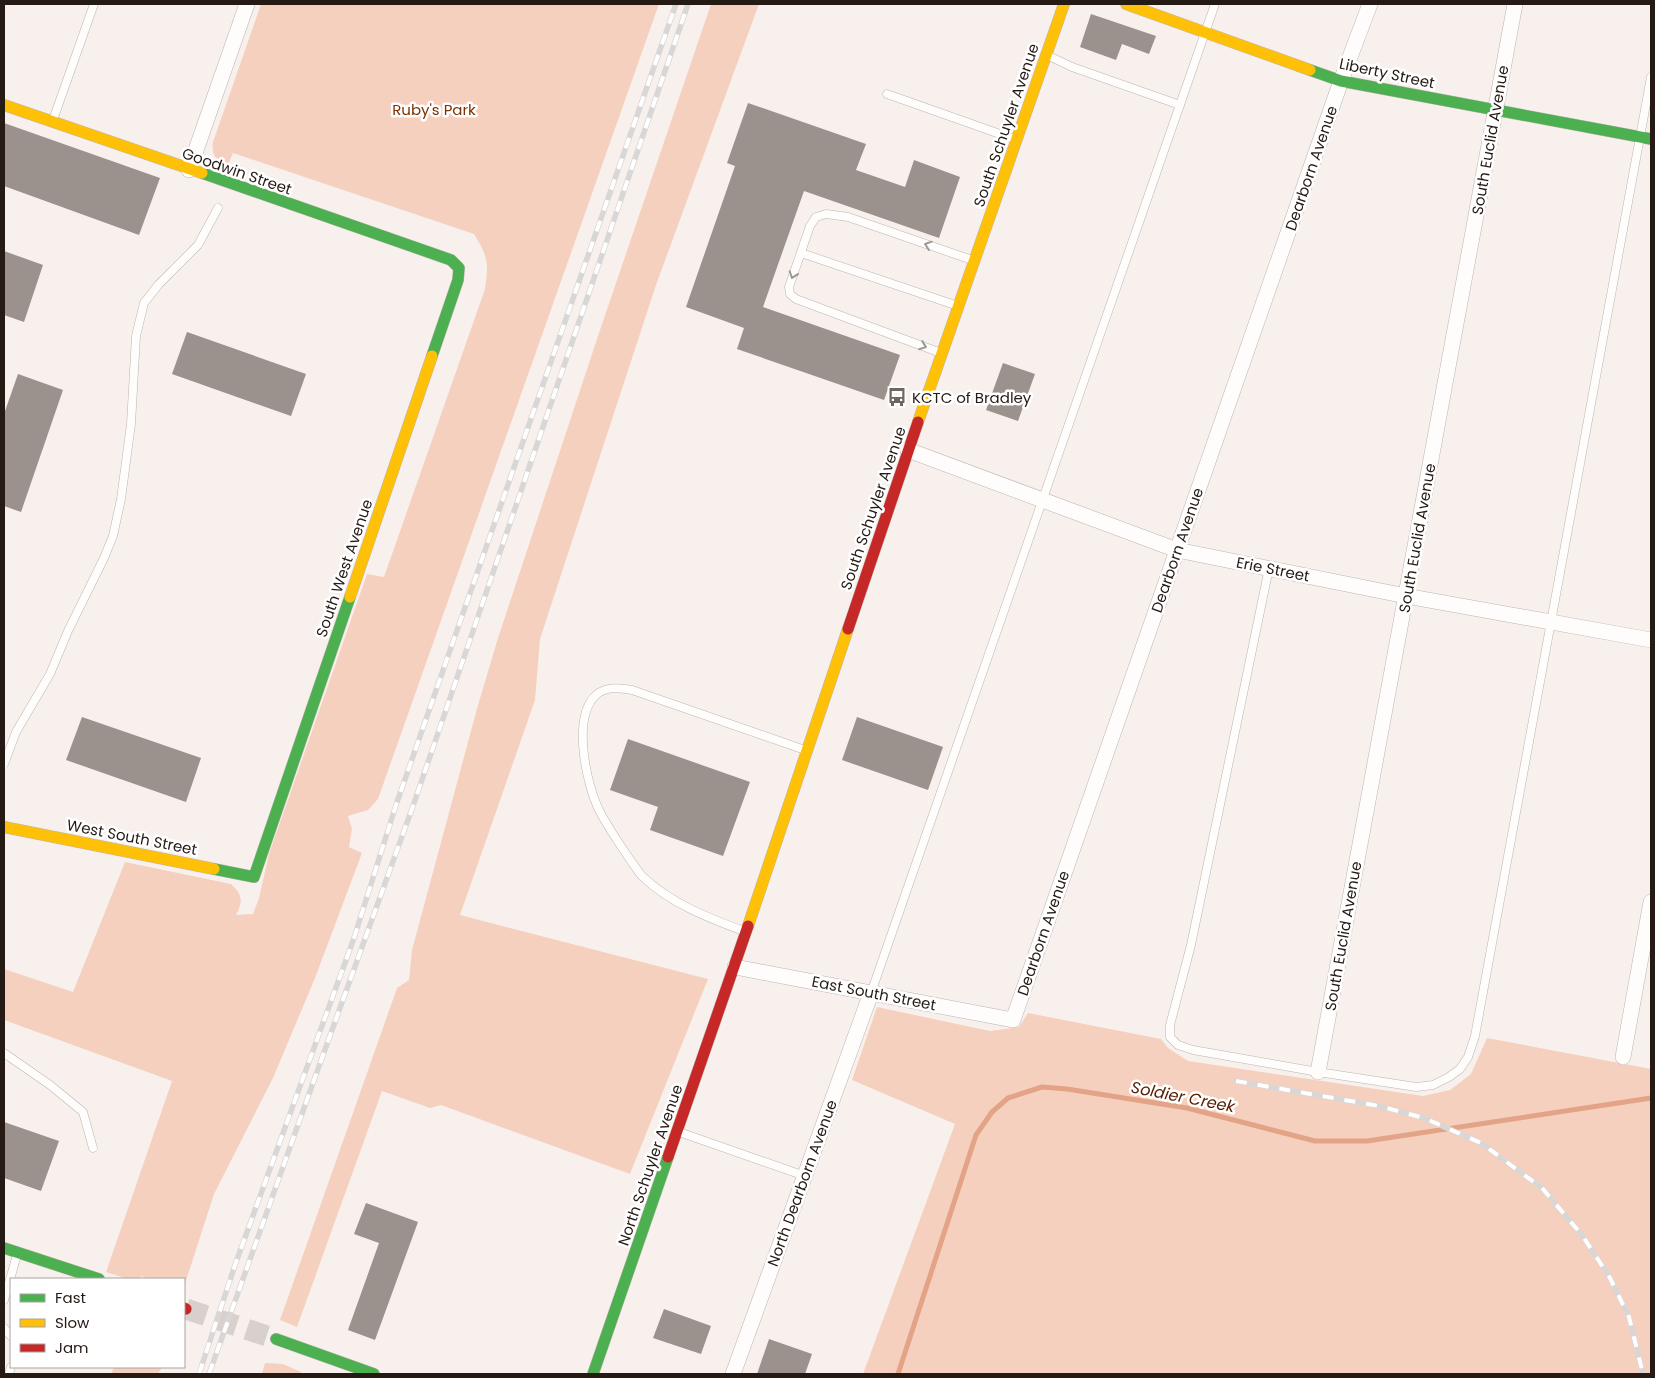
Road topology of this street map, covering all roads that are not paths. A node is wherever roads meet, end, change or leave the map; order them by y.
1 (94, 4) edge
2 (248, 4) edge
3 (1064, 4) edge
4 (1126, 4) edge
5 (1215, 4) edge
6 (1370, 4) edge
7 (1515, 4) edge
8 (1206, 32) junction
9 (1046, 55) junction
10 (1651, 77) edge
11 (1341, 81) junction
12 (887, 94) dead end
13 (4, 105) edge
14 (1180, 105) junction
15 (1496, 110) junction
16 (52, 122) junction
17 (1646, 138) edge
18 (1016, 140) junction
19 (189, 170) junction
20 (218, 208) dead end
21 (801, 253) junction
22 (974, 261) junction
23 (459, 268) joint
24 (958, 306) junction
25 (942, 354) junction
26 (908, 450) junction
27 (1042, 500) junction
28 (1177, 550) junction
29 (1269, 568) junction
30 (1406, 596) junction
31 (1551, 622) junction
32 (1651, 640) edge
33 (807, 750) junction
34 (4, 764) edge
35 (4, 827) edge
36 (254, 877) joint
37 (1651, 902) edge
38 (746, 933) junction
39 (735, 966) junction
40 (871, 993) junction
41 (1013, 1020) joint
42 (4, 1053) edge
43 (1623, 1057) dead end
44 (1318, 1072) junction
45 (677, 1131) junction
46 (93, 1148) dead end
47 (805, 1176) junction
48 (4, 1248) edge
49 (17, 1253) junction
50 (10, 1278) edge
51 (10, 1278) edge
52 (96, 1278) edge
53 (4, 1300) edge
54 (276, 1339) tunnel mouth
55 (374, 1374) edge
56 (593, 1374) edge
57 (734, 1374) edge

1 - 16 lane
2 - 19 street
3 - 9 street, South Schuyler Avenue
4 - 8 street, Liberty Street
5 - 8 lane
6 - 11 street, Dearborn Avenue
7 - 15 street, South Euclid Avenue
8 - 11 street, Liberty Street
8 - 14 lane
9 - 14 lane
9 - 18 street, South Schuyler Avenue
10 - 17 lane
11 - 15 street, Liberty Street
11 - 28 street, Dearborn Avenue
12 - 18 lane
13 - 16 street, Goodwin Street
14 - 27 lane
15 - 17 street, Liberty Street
15 - 30 street, South Euclid Avenue
16 - 19 street, Goodwin Street
17 - 31 lane
18 - 22 street, South Schuyler Avenue
19 - 23 street, Goodwin Street
20 - 34 lane
22 -> 21 lane
21 - 24 lane
21 -> 25 lane
22 - 24 street, South Schuyler Avenue
23 - 36 street, South West Avenue
24 - 25 street, South Schuyler Avenue
25 - 26 street, South Schuyler Avenue
26 - 27 street, Erie Street
26 - 33 street, South Schuyler Avenue
27 - 28 street, Erie Street
27 - 40 lane
28 - 29 street, Erie Street
28 - 41 street, Dearborn Avenue
29 - 30 street, Erie Street
29 - 44 lane
30 - 31 street, Erie Street
30 - 44 street, South Euclid Avenue
31 - 32 street, Erie Street
31 - 44 lane
33 - 38 street, South Schuyler Avenue
33 - 38 lane
35 - 36 street, West South Street
37 - 43 street
38 - 39 street, South Schuyler Avenue
39 - 40 street, East South Street
39 - 45 street, North Schuyler Avenue
40 - 41 street, East South Street
40 - 47 street, North Dearborn Avenue
42 - 46 lane
45 - 47 lane
45 - 56 street, North Schuyler Avenue
47 - 57 street, North Dearborn Avenue
48 - 49 street
49 - 50 lane
49 - 52 street
51 - 53 lane
54 - 55 street

